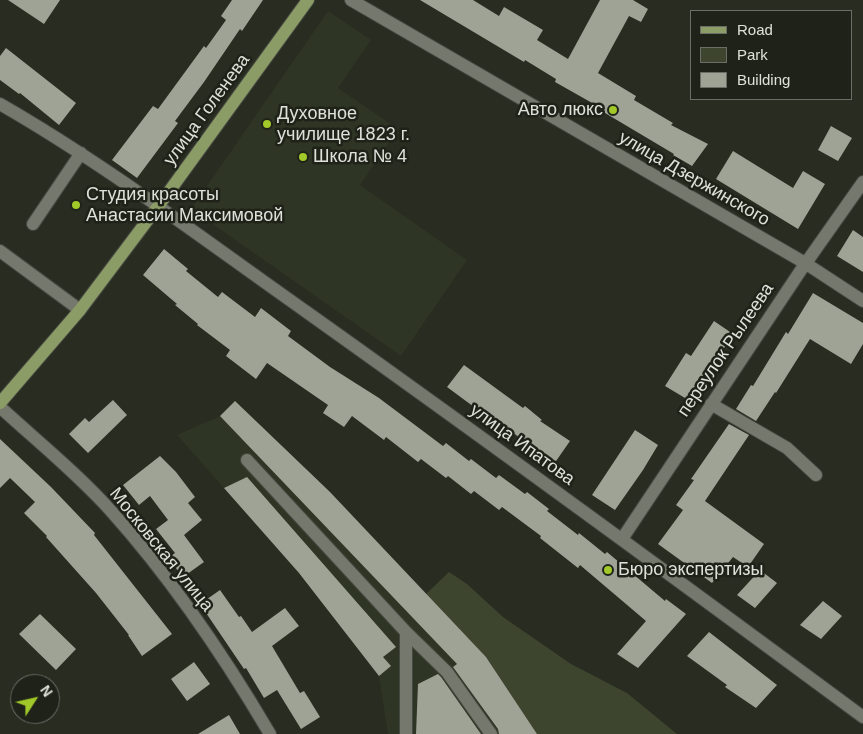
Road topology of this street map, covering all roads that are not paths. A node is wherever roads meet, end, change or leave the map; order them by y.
1 (308, 0) edge
2 (351, 0) edge
3 (0, 104) edge
4 (81, 153) junction
5 (863, 182) edge
6 (158, 206) junction
7 (33, 224) dead end
8 (0, 251) edge
9 (805, 264) junction
10 (863, 301) edge
11 (80, 310) junction
12 (0, 402) edge
13 (711, 404) junction
14 (0, 408) edge
15 (247, 460) dead end
16 (816, 475) dead end
17 (622, 539) junction
18 (406, 632) junction
19 (863, 718) edge
20 (407, 732) edge
21 (270, 734) edge
22 (491, 734) edge

1 - 6 main road, улица Голенева
2 - 9 street, улица Дзержинского
3 - 4 street, улица Ипатова
4 - 6 street, улица Ипатова
4 - 7 street
5 - 9 street, переулок Рылеева
6 - 11 main road, улица Голенева
6 - 17 street, улица Ипатова
8 - 11 street
9 - 10 street, улица Дзержинского
9 - 13 street, переулок Рылеева
11 - 12 main road, улица Голенева
13 - 16 street
13 - 17 street, переулок Рылеева
14 - 21 street, Московская улица
15 - 18 street
17 - 19 street, улица Ипатова
18 - 20 street
18 - 22 street

